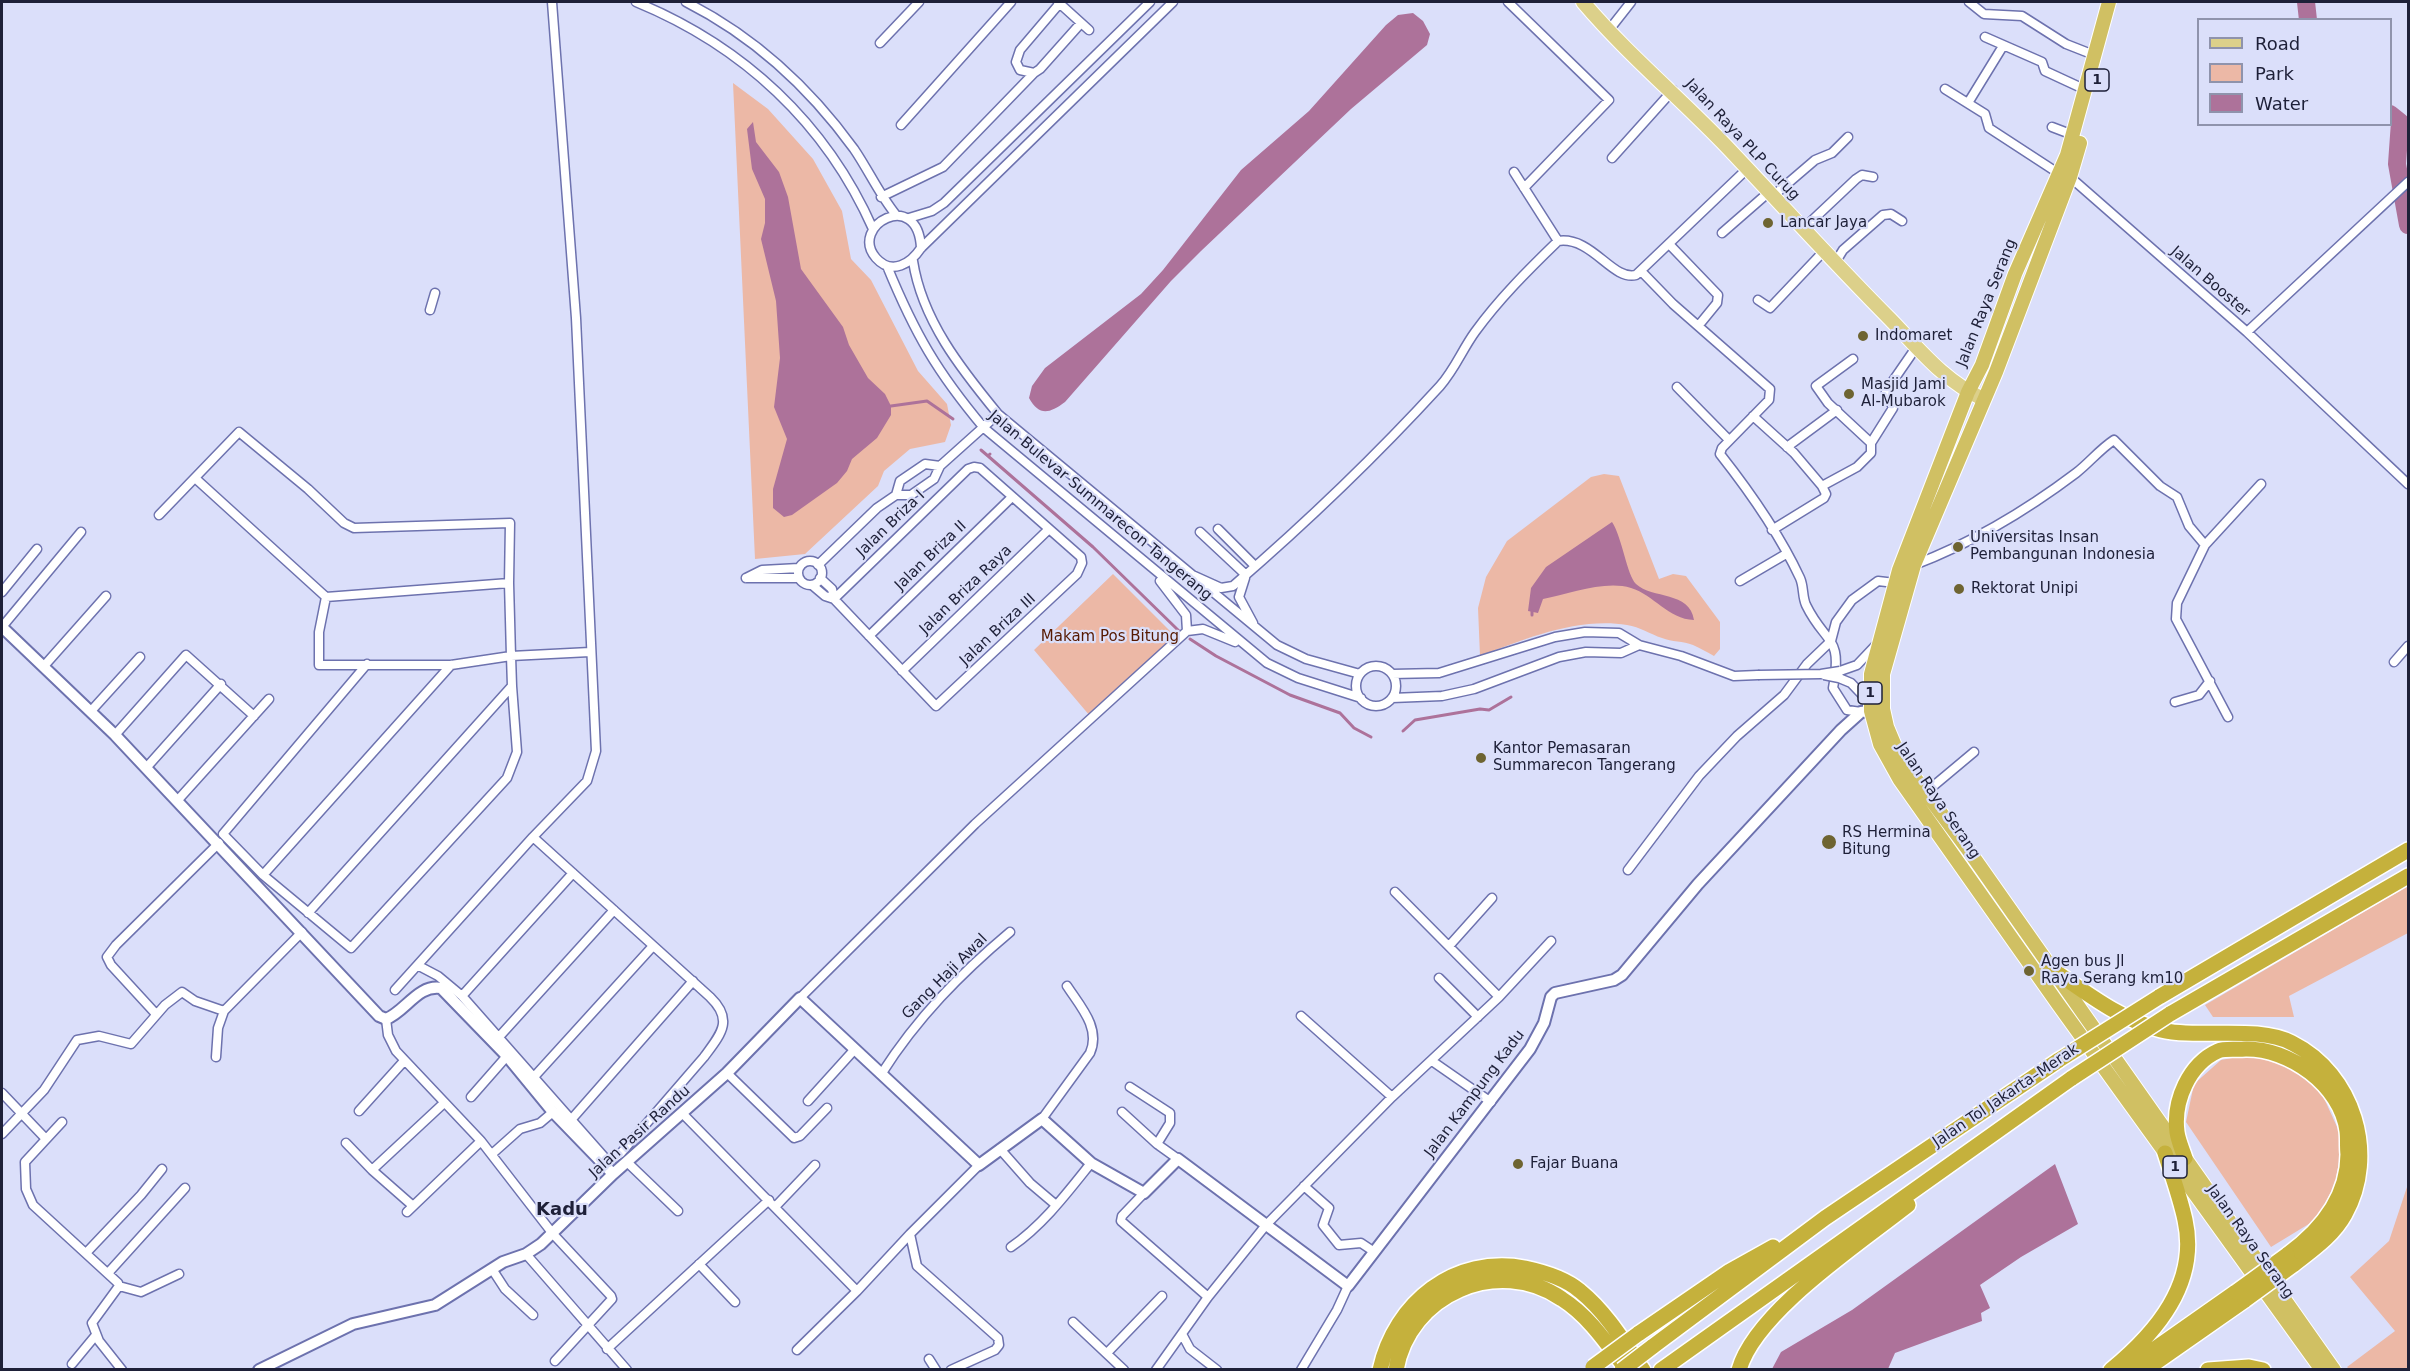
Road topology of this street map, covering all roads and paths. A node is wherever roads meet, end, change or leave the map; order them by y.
1 (552, 2) edge
2 (636, 2) edge
3 (686, 2) edge
4 (919, 2) edge
5 (1011, 2) edge
6 (1059, 2) edge
7 (1150, 2) edge
8 (1173, 2) edge
9 (1508, 2) edge
10 (1585, 2) edge
11 (1631, 2) edge
12 (1969, 2) edge
13 (2109, 2) edge
14 (2118, 2) edge
15 (1081, 23) junction
16 (1089, 30) dead end
17 (1609, 30) junction
18 (1985, 37) dead end
19 (880, 43) dead end
20 (2003, 46) junction
21 (2094, 55) junction
22 (1034, 73) junction
23 (1945, 89) dead end
24 (1673, 90) junction
25 (2086, 90) junction
26 (1968, 103) junction
27 (901, 125) dead end
28 (2052, 127) dead end
29 (1019, 130) junction
30 (2073, 135) junction
31 (1848, 137) dead end
32 (1030, 141) junction
33 (1612, 158) dead end
34 (1747, 169) junction
35 (1514, 172) dead end
36 (1873, 177) dead end
37 (2065, 180) junction
38 (2409, 182) edge
39 (1524, 188) junction
40 (2083, 188) junction
41 (1771, 194) junction
42 (881, 197) junction
43 (896, 215) junction
44 (909, 218) junction
45 (1902, 221) dead end
46 (1803, 229) junction
47 (873, 230) junction
48 (1722, 233) dead end
49 (1558, 242) junction
50 (1669, 244) junction
51 (921, 248) junction
52 (1824, 251) junction
53 (913, 261) junction
54 (1835, 263) junction
55 (887, 266) junction
56 (1642, 272) junction
57 (435, 293) dead end
58 (1758, 300) dead end
59 (430, 310) dead end
60 (1699, 325) junction
61 (2247, 332) junction
62 (1915, 349) junction
63 (1853, 359) dead end
64 (1677, 387) dead end
65 (1968, 392) junction
66 (1983, 399) junction
67 (1837, 410) junction
68 (998, 414) junction
69 (1753, 416) junction
70 (984, 428) junction
71 (1729, 440) junction
72 (1871, 443) junction
73 (1787, 447) junction
74 (940, 466) junction
75 (195, 478) junction
76 (2407, 479) edge
77 (2261, 484) dead end
78 (1822, 486) junction
79 (897, 495) junction
80 (1012, 497) junction
81 (159, 515) dead end
82 (1049, 529) junction
83 (1218, 529) dead end
84 (1772, 530) junction
85 (81, 532) dead end
86 (1200, 532) dead end
87 (2205, 545) junction
88 (37, 549) dead end
89 (1786, 554) junction
90 (818, 565) junction
91 (1914, 565) junction
92 (1255, 566) junction
93 (1150, 567) junction
94 (799, 568) junction
95 (1190, 574) junction
96 (1246, 575) junction
97 (799, 578) junction
98 (820, 578) junction
99 (1740, 581) dead end
100 (510, 583) junction
101 (1895, 583) junction
102 (812, 585) junction
103 (2, 592) edge
104 (106, 596) dead end
105 (326, 597) junction
106 (834, 600) junction
107 (2, 627) edge
108 (1187, 631) junction
109 (1259, 631) junction
110 (869, 636) junction
111 (1831, 641) junction
112 (1879, 641) junction
113 (1244, 645) junction
114 (1639, 645) junction
115 (2409, 646) edge
116 (590, 652) junction
117 (511, 656) junction
118 (140, 657) dead end
119 (2394, 662) dead end
120 (367, 664) junction
121 (451, 665) junction
122 (44, 666) junction
123 (902, 671) junction
124 (1360, 674) junction
125 (1392, 674) junction
126 (1839, 675) junction
127 (2210, 681) junction
128 (221, 684) junction
129 (512, 686) junction
130 (1392, 698) junction
131 (269, 699) dead end
132 (1361, 699) junction
133 (2175, 702) dead end
134 (1871, 709) junction
135 (91, 711) junction
136 (254, 716) junction
137 (2228, 717) dead end
138 (115, 735) junction
139 (1974, 752) dead end
140 (146, 768) junction
141 (1924, 793) junction
142 (177, 801) junction
143 (533, 837) junction
144 (219, 843) junction
145 (2409, 850) edge
146 (1628, 870) dead end
147 (573, 873) junction
148 (263, 875) junction
149 (2409, 876) edge
150 (1395, 892) dead end
151 (1492, 898) dead end
152 (614, 910) junction
153 (308, 914) junction
154 (302, 932) junction
155 (1010, 932) dead end
156 (1551, 941) dead end
157 (653, 946) junction
158 (1449, 946) junction
159 (2035, 958) junction
160 (419, 966) junction
161 (2050, 968) junction
162 (1439, 978) dead end
163 (693, 981) junction
164 (1067, 986) dead end
165 (395, 990) dead end
166 (462, 996) junction
167 (1499, 997) junction
168 (800, 998) junction
169 (224, 1011) junction
170 (156, 1014) junction
171 (1301, 1016) dead end
172 (1478, 1017) junction
173 (386, 1019) junction
174 (498, 1038) junction
175 (855, 1048) junction
176 (507, 1056) junction
177 (216, 1057) dead end
178 (404, 1060) junction
179 (1432, 1061) junction
180 (727, 1073) junction
181 (882, 1073) junction
182 (533, 1078) junction
183 (1130, 1087) dead end
184 (2, 1093) edge
185 (471, 1097) dead end
186 (1392, 1097) junction
187 (808, 1101) dead end
188 (444, 1102) junction
189 (1491, 1102) junction
190 (2036, 1102) junction
191 (827, 1108) dead end
192 (359, 1111) dead end
193 (554, 1112) junction
194 (1122, 1112) dead end
195 (22, 1113) junction
196 (682, 1113) junction
197 (1042, 1119) junction
198 (570, 1121) junction
199 (62, 1122) dead end
200 (2, 1134) edge
201 (46, 1139) junction
202 (482, 1141) junction
203 (346, 1143) dead end
204 (1157, 1144) junction
205 (1000, 1149) junction
206 (2165, 1153) junction
207 (492, 1154) junction
208 (2185, 1158) junction
209 (1178, 1159) junction
210 (627, 1162) junction
211 (1091, 1162) junction
212 (815, 1165) dead end
213 (980, 1165) junction
214 (162, 1169) dead end
215 (372, 1170) junction
216 (613, 1174) junction
217 (1304, 1186) junction
218 (185, 1188) dead end
219 (1144, 1193) junction
220 (772, 1203) junction
221 (1056, 1205) junction
222 (678, 1211) dead end
223 (1825, 1218) junction
224 (1266, 1225) junction
225 (553, 1234) junction
226 (910, 1234) junction
227 (1011, 1247) dead end
228 (1373, 1251) junction
229 (87, 1252) junction
230 (526, 1254) junction
231 (2290, 1260) junction
232 (699, 1264) junction
233 (492, 1269) junction
234 (109, 1272) junction
235 (179, 1274) dead end
236 (119, 1286) junction
237 (1348, 1286) junction
238 (857, 1291) junction
239 (1161, 1296) dead end
240 (2241, 1296) junction
241 (1208, 1297) junction
242 (735, 1302) dead end
243 (533, 1315) dead end
244 (1073, 1322) dead end
245 (587, 1327) junction
246 (1182, 1334) junction
247 (96, 1335) junction
248 (607, 1349) junction
249 (797, 1350) dead end
250 (1107, 1353) junction
251 (929, 1359) dead end
252 (555, 1361) dead end
253 (72, 1364) dead end
254 (1591, 1368) edge
255 (1663, 1368) edge
256 (122, 1370) edge
257 (259, 1370) edge
258 (627, 1370) edge
259 (936, 1370) edge
260 (951, 1370) edge
261 (1124, 1370) edge
262 (1156, 1370) edge
263 (1217, 1370) edge
264 (1301, 1370) edge
265 (1380, 1370) edge
266 (1396, 1370) edge
267 (1622, 1370) edge
268 (1627, 1370) edge
269 (1643, 1370) edge
270 (1739, 1370) edge
271 (2111, 1370) edge
272 (2125, 1370) edge
273 (2145, 1370) edge
274 (2208, 1370) edge
275 (2263, 1370) edge
276 (2322, 1370) edge
277 (2334, 1370) edge

1 - 116 street
2 - 47 street, Jalan Bulevar Summarecon Tangerang
3 - 42 street
4 - 19 street
5 - 27 street
6 - 15 street
6 - 22 street
7 - 29 street
8 - 32 street
9 - 39 street
10 - 17 main road, Jalan Raya PLP Curug
11 - 17 street
12 - 21 street
13 - 21 highway, Jalan Raya Serang / 1
14 - 37 highway, Jalan Raya Serang / 1
15 - 16 street
15 - 22 street
17 - 24 main road, Jalan Raya PLP Curug
18 - 20 street
20 - 25 street
20 - 26 street
21 - 25 highway, Jalan Raya Serang / 1
22 - 42 street
23 - 26 street, Jalan Booster
24 - 33 street
24 - 34 main road, Jalan Raya PLP Curug
25 - 30 highway, Jalan Raya Serang / 1
26 - 37 street, Jalan Booster
28 - 30 street
29 - 32 street
29 - 44 street
30 - 37 highway, Jalan Raya Serang / 1
31 - 41 street
32 - 51 street
34 - 41 main road, Jalan Raya PLP Curug
34 - 50 street
35 - 39 street
36 - 46 street
37 - 40 street, Jalan Booster
37 - 40 street
37 - 65 highway, Jalan Raya Serang / 1
37 - 66 highway, Jalan Raya Serang / 1
38 - 61 street, Jalan Booster
39 - 49 street
40 - 61 street, Jalan Booster
41 - 46 main road, Jalan Raya PLP Curug
41 - 48 street
42 - 43 street
43 - 44 street
43 - 47 street
44 - 51 street
45 - 54 street
46 - 52 main road, Jalan Raya PLP Curug
47 - 55 street, Jalan Bulevar Summarecon Tangerang
49 - 56 street
49 - 92 street
50 - 56 street
50 - 60 street
51 - 53 street
52 - 54 main road, Jalan Raya PLP Curug
52 - 58 street
53 - 55 street
53 - 68 street, Jalan Bulevar Summarecon Tangerang
54 - 62 main road, Jalan Raya PLP Curug
55 - 70 street, Jalan Bulevar Summarecon Tangerang
56 - 60 street
57 - 59 street
60 - 69 street
61 - 76 street
62 - 65 main road, Jalan Raya PLP Curug
62 - 72 street
63 - 67 street
64 - 71 street
65 - 66 main road, Jalan Raya PLP Curug
65 - 101 highway, Jalan Raya Serang / 1
66 - 91 highway, Jalan Raya Serang / 1
67 - 72 street
67 - 73 street
68 - 70 street
68 - 95 street, Jalan Bulevar Summarecon Tangerang
69 - 71 street
69 - 73 street
70 - 74 street
70 - 93 street, Jalan Bulevar Summarecon Tangerang
71 - 84 street
72 - 78 street
73 - 78 street
74 - 79 street
74 - 79 street
75 - 81 street
75 - 100 street
75 - 105 street
77 - 87 street
78 - 84 street
79 - 90 street
80 - 82 street
80 - 106 street, Jalan Briza I
80 - 110 street, Jalan Briza II
82 - 123 street, Jalan Briza Raya
82 - 123 street, Jalan Briza III
83 - 92 street
84 - 89 street
85 - 107 street
86 - 96 street
87 - 91 street
87 - 127 street
88 - 103 street
89 - 99 street
89 - 111 street
90 - 94 street
90 - 98 street
91 - 134 highway, Jalan Raya Serang / 1
92 - 96 street
93 - 108 street
93 - 113 street, Jalan Bulevar Summarecon Tangerang
94 - 97 street
94 - 97 street
95 - 96 street
95 - 109 street, Jalan Bulevar Summarecon Tangerang
96 - 109 street
97 - 102 street
98 - 102 street
98 - 106 street
100 - 105 street
100 - 117 street
101 - 111 street
101 - 112 highway, Jalan Raya Serang / 1
102 - 106 street
104 - 122 street
105 - 120 street
106 - 110 street
107 - 122 street
108 - 113 street
108 - 168 street
109 - 124 street, Jalan Bulevar Summarecon Tangerang
110 - 123 street
111 - 134 street
111 - 146 street
112 - 126 street
112 - 134 highway, Jalan Raya Serang / 1
113 - 132 street, Jalan Bulevar Summarecon Tangerang
114 - 125 street, Jalan Bulevar Summarecon Tangerang
114 - 126 street, Jalan Bulevar Summarecon Tangerang, bridge
114 - 130 street, Jalan Bulevar Summarecon Tangerang
115 - 119 street
116 - 117 street
116 - 143 street
117 - 121 street
117 - 129 street
118 - 135 street
120 - 121 street
120 - 148 street
121 - 148 street
122 - 135 street
124 - 125 street, Jalan Bulevar Summarecon Tangerang
124 - 132 street
125 - 130 street
126 - 134 street, Jalan Bulevar Summarecon Tangerang
127 - 133 street
127 - 137 street
128 - 136 street
128 - 138 street
128 - 140 street
129 - 153 street
129 - 153 street
130 - 132 street, Jalan Bulevar Summarecon Tangerang
131 - 136 street
134 - 141 highway, Jalan Raya Serang / 1
134 - 159 highway, Jalan Raya Serang / 1
134 - 189 street, Jalan Kampung Kadu
135 - 138 street
136 - 142 street
138 - 140 street
139 - 141 street
140 - 142 street
141 - 159 highway, Jalan Raya Serang / 1
142 - 144 street
143 - 147 street
143 - 160 street
144 - 154 street
144 - 170 street
145 - 223 highway, Jalan Tol Jakarta–Merak, bridge
147 - 152 street
147 - 166 street
148 - 153 street
149 - 190 highway, Jalan Tol Jakarta–Merak, bridge
150 - 158 street
151 - 158 street
152 - 157 street
152 - 174 street
154 - 169 street
154 - 173 street
155 - 181 street, Gang Haji Awal
156 - 167 street
157 - 163 street
157 - 182 street
158 - 167 street
159 - 161 highway, Jalan Raya Serang / 1
159 - 206 highway, Jalan Raya Serang / 1
160 - 165 street
160 - 166 street
161 - 208 highway, Jalan Raya Serang / 1
161 - 231 highway
162 - 172 street
163 - 198 street
163 - 198 street
164 - 197 street
166 - 174 street
167 - 172 street
168 - 175 street
168 - 180 street, Jalan Pasir Randu
169 - 170 street
169 - 177 street
170 - 195 street
171 - 186 street
172 - 179 street
173 - 176 street
173 - 178 street
174 - 182 street
175 - 181 street
175 - 187 street
176 - 185 street
176 - 193 street
178 - 188 street
178 - 192 street
179 - 186 street
179 - 189 street
180 - 191 street
180 - 196 street, Jalan Pasir Randu
181 - 213 street
182 - 198 street
183 - 204 street
184 - 195 street
186 - 217 street
188 - 202 street
188 - 215 street
189 - 228 street, Jalan Kampung Kadu
190 - 255 highway, Jalan Tol Jakarta–Merak
190 - 270 highway
193 - 207 street
193 - 216 street
194 - 204 street
195 - 200 street
195 - 201 street
196 - 210 street, Jalan Pasir Randu
196 - 220 street
197 - 205 street
197 - 211 street
199 - 201 street
201 - 229 street
202 - 207 street
202 - 215 street
203 - 215 street
204 - 209 street
205 - 213 street
205 - 221 street
206 - 271 highway
206 - 276 highway, Jalan Raya Serang / 1
207 - 225 street
208 - 231 highway
208 - 277 highway, Jalan Raya Serang / 1
209 - 219 street
209 - 224 street
210 - 216 street, Jalan Pasir Randu
210 - 222 street
211 - 219 street
211 - 221 street
212 - 220 street
213 - 226 street
214 - 229 street
216 - 225 street, Jalan Pasir Randu
217 - 224 street
217 - 228 street
218 - 234 street
219 - 241 street
220 - 232 street
220 - 238 street
221 - 227 street
223 - 254 highway, bridge
223 - 267 highway, Jalan Tol Jakarta–Merak, bridge
224 - 237 street
224 - 241 street
225 - 230 street, Jalan Pasir Randu
225 - 245 street
226 - 238 street
226 - 260 street
228 - 237 street, Jalan Kampung Kadu
229 - 234 street
230 - 233 street, Jalan Pasir Randu
230 - 245 street
231 - 240 highway, bridge
232 - 242 street
232 - 248 street
233 - 243 street
233 - 257 street, Jalan Pasir Randu
234 - 236 street
235 - 236 street
236 - 247 street
237 - 264 street, Jalan Kampung Kadu
238 - 249 street
239 - 250 street
240 - 272 highway
240 - 273 highway
241 - 246 street
244 - 250 street
245 - 248 street
245 - 252 street
246 - 262 street
246 - 263 street
247 - 253 street
247 - 256 street
248 - 258 street
250 - 261 street
251 - 259 street
265 - 269 highway
266 - 268 highway
274 - 275 highway

